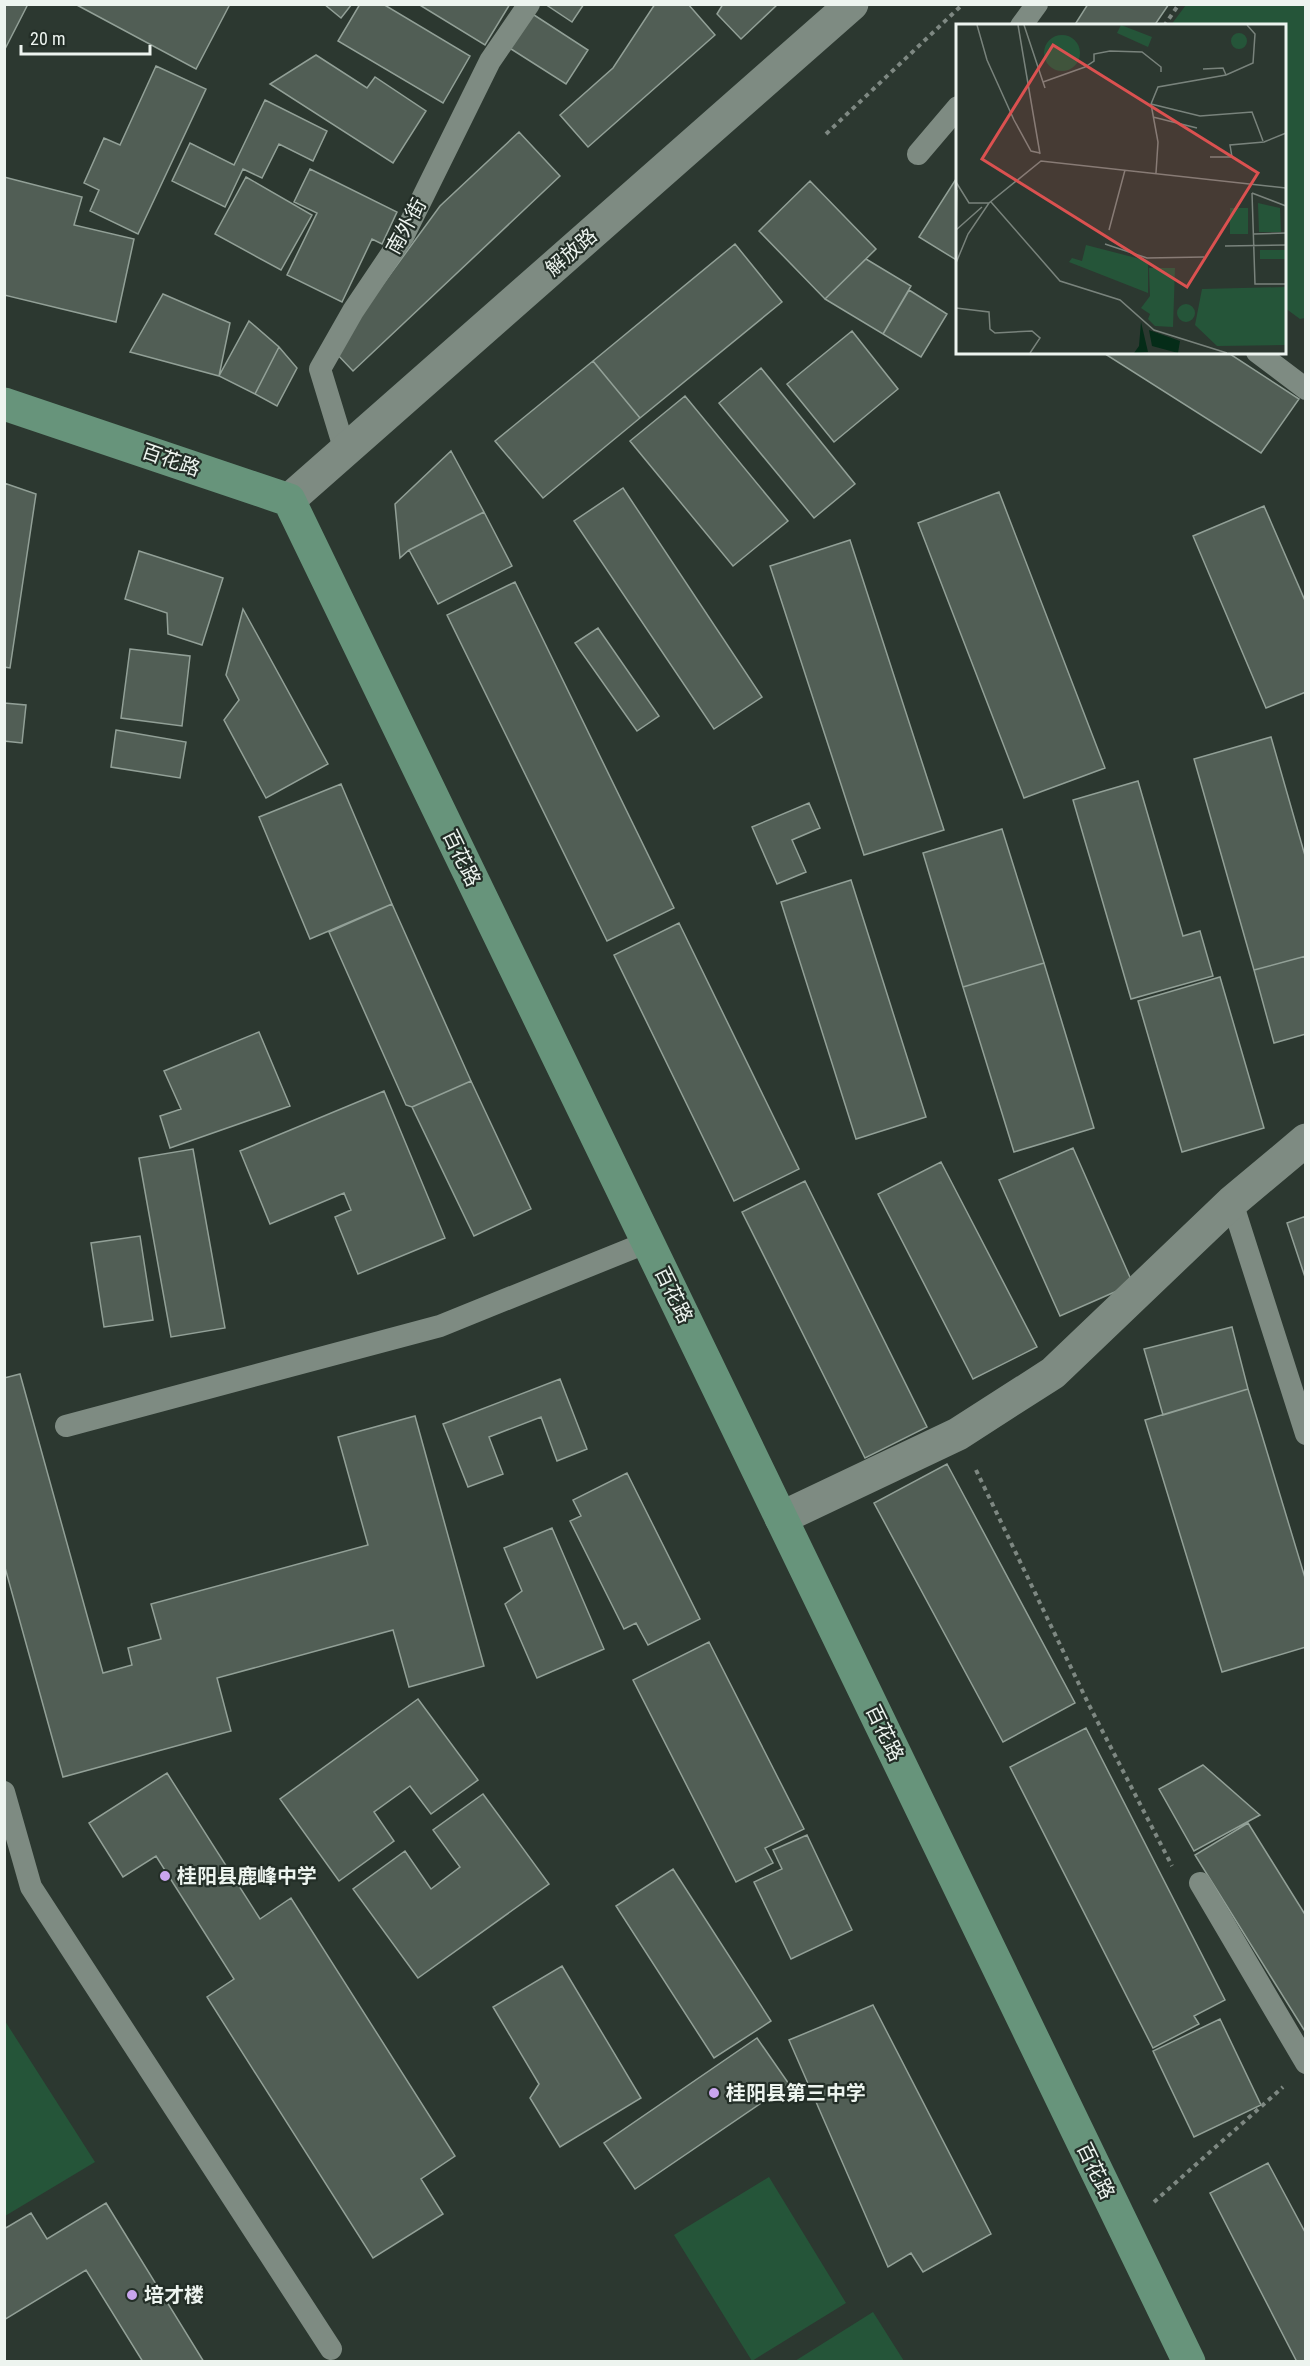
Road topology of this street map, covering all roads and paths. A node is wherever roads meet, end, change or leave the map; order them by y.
1 (529, 4) edge
2 (852, 4) edge
3 (963, 4) edge
4 (1037, 4) edge
5 (1179, 4) edge
6 (1022, 24) edge
7 (1165, 24) edge
8 (956, 112) edge
9 (826, 134) dead end
10 (918, 154) dead end
11 (1260, 354) edge
12 (1305, 389) edge
13 (4, 404) edge
14 (345, 451) junction
15 (290, 500) junction
16 (1305, 1140) edge
17 (1232, 1202) junction
18 (648, 1242) junction
19 (66, 1426) dead end
20 (958, 1434) junction
21 (1305, 1434) edge
22 (781, 1518) junction
23 (4, 1792) edge
24 (1176, 1874) dead end
25 (1200, 1883) dead end
26 (1305, 2062) edge
27 (1285, 2085) dead end
28 (1124, 2228) junction
29 (331, 2349) dead end
30 (1184, 2359) edge

1 - 14 lane, 南外街
2 - 14 street, 解放路
3 - 9 path
4 - 6 lane
5 - 7 path
8 - 10 lane
11 - 12 lane
13 - 15 main road, 百花路
14 - 15 street, 解放路
15 - 18 main road, 百花路
16 - 17 street
17 - 20 street
17 - 21 lane
18 - 19 lane
18 - 22 main road, 百花路
20 - 22 street
20 - 24 path
22 - 28 main road, 百花路
23 - 29 lane
25 - 26 lane
27 - 28 path
28 - 30 main road, 百花路

